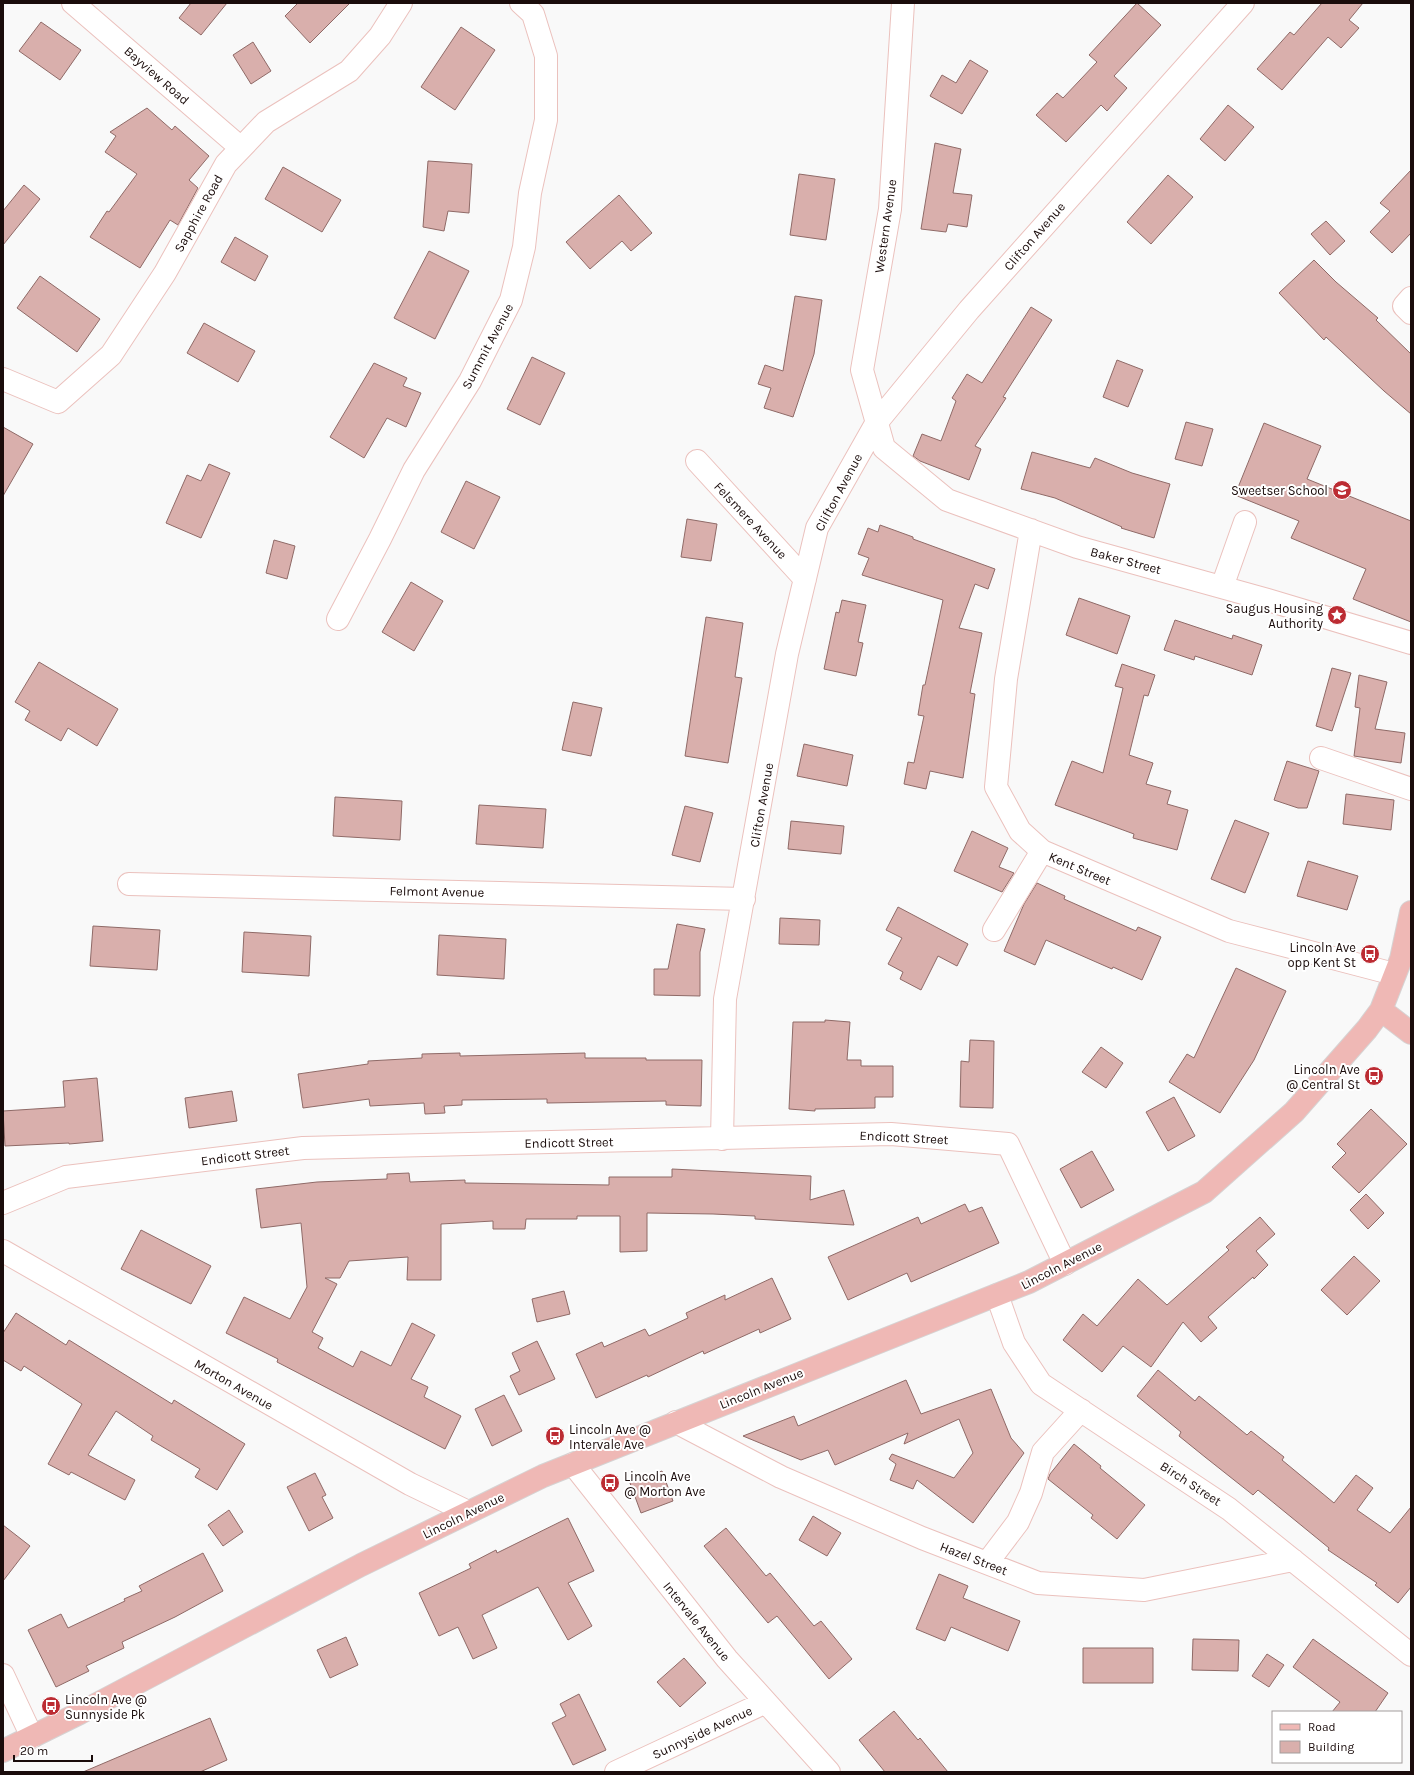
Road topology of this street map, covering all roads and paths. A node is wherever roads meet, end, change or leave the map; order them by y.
1 (73, 3) edge
2 (401, 3) edge
3 (521, 3) edge
4 (903, 3) edge
5 (1242, 3) edge
6 (241, 148) junction
7 (3, 379) edge
8 (877, 422) junction
9 (697, 461) dead end
10 (1245, 522) dead end
11 (1031, 530) junction
12 (805, 579) junction
13 (1222, 587) junction
14 (338, 619) dead end
15 (1411, 643) edge
16 (1321, 758) dead end
17 (1411, 789) edge
18 (1042, 852) junction
19 (129, 884) dead end
20 (744, 899) junction
21 (1411, 912) edge
22 (994, 930) dead end
23 (1394, 974) junction
24 (1381, 1010) junction
25 (1411, 1033) edge
26 (722, 1139) junction
27 (3, 1203) edge
28 (3, 1251) edge
29 (1065, 1264) junction
30 (998, 1295) junction
31 (1081, 1410) junction
32 (676, 1422) junction
33 (573, 1464) junction
34 (468, 1512) junction
35 (1292, 1560) junction
36 (987, 1563) junction
37 (1411, 1655) edge
38 (3, 1675) edge
39 (766, 1702) junction
40 (32, 1737) junction
41 (3, 1751) edge
42 (616, 1772) edge
43 (829, 1772) edge

1 - 6 street, Bayview Road
2 - 6 street, Sapphire Road
3 - 14 street, Summit Avenue
4 - 8 street, Western Avenue
5 - 8 street, Clifton Avenue
6 - 7 street, Sapphire Road
8 - 11 street, Baker Street
8 - 12 street, Clifton Avenue
9 - 12 street, Felsmere Avenue
10 - 13 street
11 - 13 street, Baker Street
11 - 18 street, Kent Street
12 - 20 street, Clifton Avenue
13 - 15 street, Baker Street
16 - 17 street
18 - 22 street
18 - 23 street, Kent Street
19 - 20 street, Felmont Avenue
20 - 26 street, Clifton Avenue
21 - 23 main road, Lincoln Avenue
23 - 24 main road, Lincoln Avenue
24 - 25 main road
24 - 29 main road, Lincoln Avenue
26 - 27 street, Endicott Street
26 - 29 street, Endicott Street
28 - 34 street, Morton Avenue
29 - 30 main road, Lincoln Avenue
30 - 31 street, Birch Street
30 - 32 main road, Lincoln Avenue
31 - 35 street, Birch Street
31 - 36 street
32 - 33 main road, Lincoln Avenue
32 - 36 street, Hazel Street
33 - 34 main road, Lincoln Avenue
33 - 39 street, Intervale Avenue
34 - 40 main road, Lincoln Avenue
35 - 36 street, Hazel Street
35 - 37 street, Birch Street
38 - 40 street
39 - 42 street, Sunnyside Avenue
39 - 43 street, Intervale Avenue
40 - 41 main road, Lincoln Avenue

